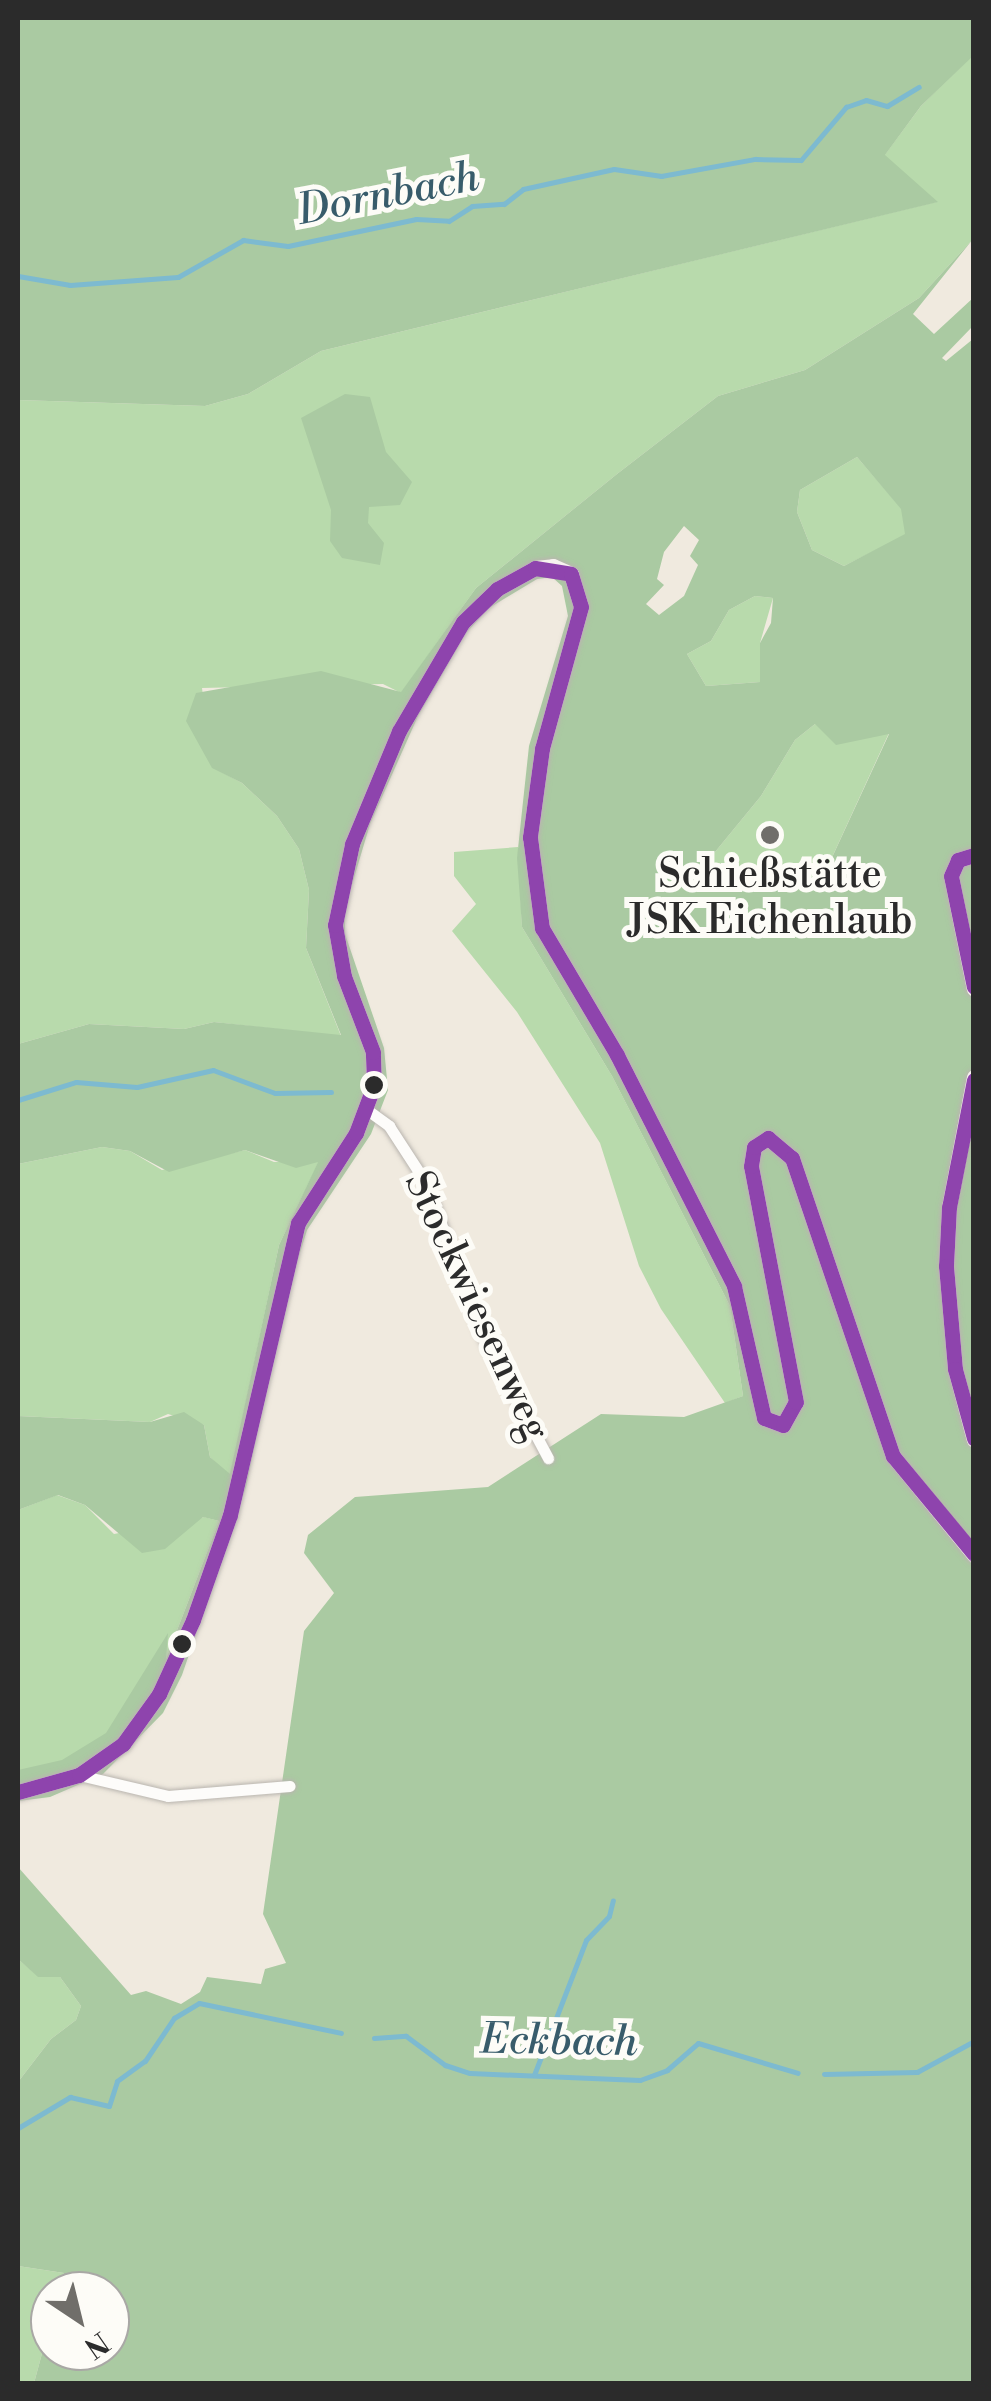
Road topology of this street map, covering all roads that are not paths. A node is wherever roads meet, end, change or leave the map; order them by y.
1 (974, 855) edge
2 (974, 990) edge
3 (974, 1077) edge
4 (366, 1109) junction
5 (974, 1440) edge
6 (548, 1458) dead end
7 (974, 1556) edge
8 (79, 1775) junction
9 (290, 1786) dead end
10 (18, 1792) edge

1 - 2 main road
3 - 5 main road
4 - 6 street, Stockwiesenweg
4 - 7 main road
4 - 8 main road
8 - 9 street
8 - 10 main road

